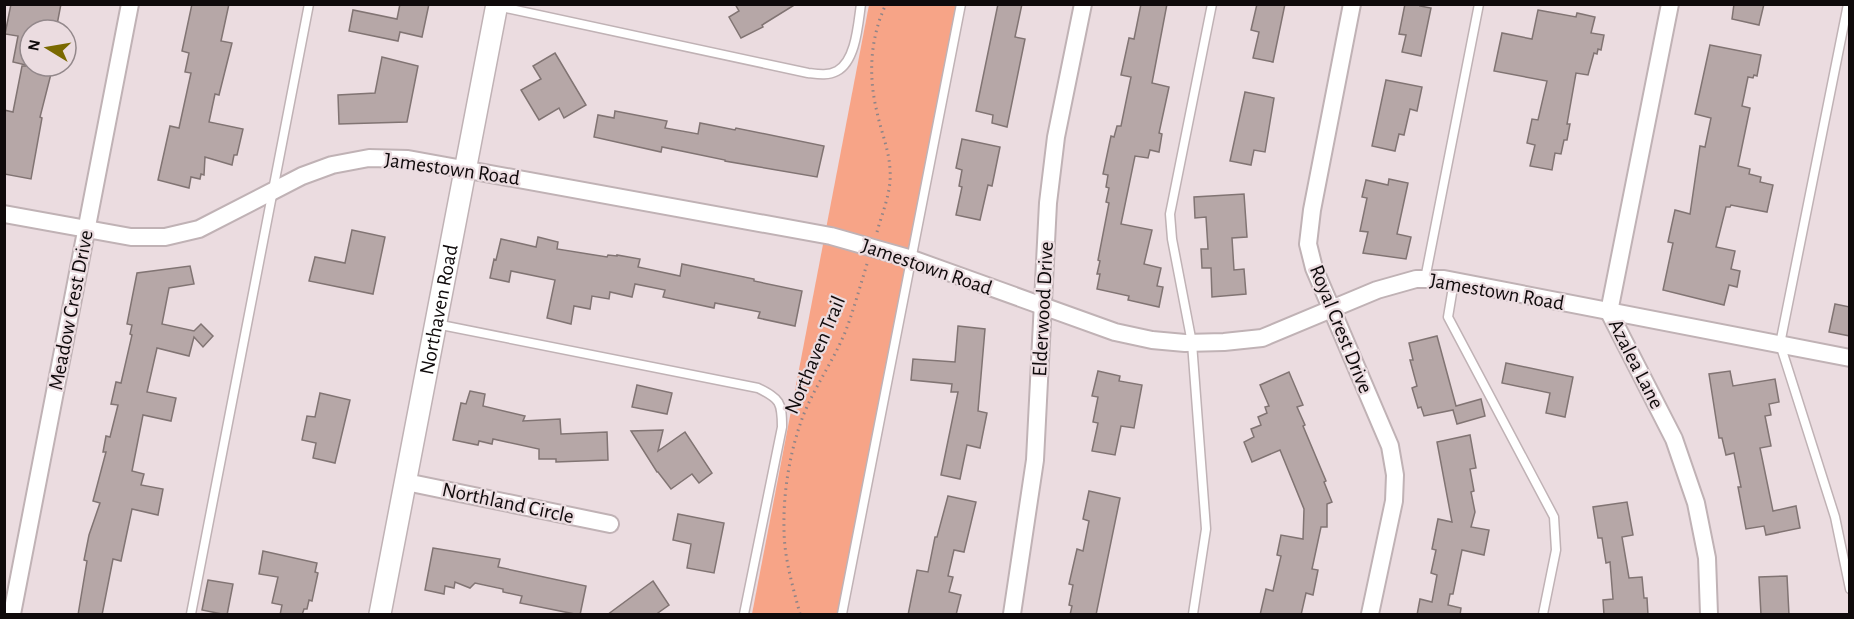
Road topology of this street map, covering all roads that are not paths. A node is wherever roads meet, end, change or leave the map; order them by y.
1 (130, 4) edge
2 (309, 4) edge
3 (861, 4) edge
4 (961, 4) edge
5 (1083, 4) edge
6 (1212, 4) edge
7 (1352, 4) edge
8 (1479, 4) edge
9 (1670, 4) edge
10 (1848, 4) edge
11 (497, 5) edge
12 (465, 168) junction
13 (273, 191) junction
14 (4, 214) edge
15 (87, 230) junction
16 (912, 259) junction
17 (1425, 279) junction
18 (1454, 281) junction
19 (1043, 307) junction
20 (1331, 308) junction
21 (1609, 312) junction
22 (435, 324) junction
23 (1192, 343) junction
24 (1779, 344) junction
25 (1850, 358) edge
26 (406, 482) junction
27 (610, 524) dead end
28 (1850, 589) edge
29 (12, 615) edge
30 (191, 615) edge
31 (380, 615) edge
32 (744, 615) edge
33 (842, 615) edge
34 (1012, 615) edge
35 (1193, 615) edge
36 (1370, 615) edge
37 (1543, 615) edge
38 (1709, 615) edge

1 - 15 street, Meadow Crest Drive
2 - 13 lane
3 - 11 lane
4 - 16 lane
5 - 19 street, Elderwood Drive
6 - 23 lane
7 - 20 street, Royal Crest Drive
8 - 17 lane
9 - 21 street, Azalea Lane
10 - 24 lane
11 - 12 street, Northaven Road
12 - 13 street, Jamestown Road
12 - 16 street, Jamestown Road
12 - 22 street, Northaven Road
13 - 15 street, Jamestown Road
13 - 30 lane
14 - 15 street, Jamestown Road
15 - 29 street, Meadow Crest Drive
16 - 19 street, Jamestown Road
16 - 33 lane
17 - 18 street, Jamestown Road
17 - 20 street, Jamestown Road
18 - 21 street, Jamestown Road
18 - 37 lane
19 - 23 street, Jamestown Road
19 - 34 street, Elderwood Drive
20 - 23 street, Jamestown Road
20 - 36 street, Royal Crest Drive
21 - 24 street, Jamestown Road
21 - 38 street, Azalea Lane
22 - 26 street, Northaven Road
22 - 32 lane
23 - 35 lane
24 - 25 street, Jamestown Road
24 - 28 lane
26 - 27 street, Northland Circle
26 - 31 street, Northaven Road

